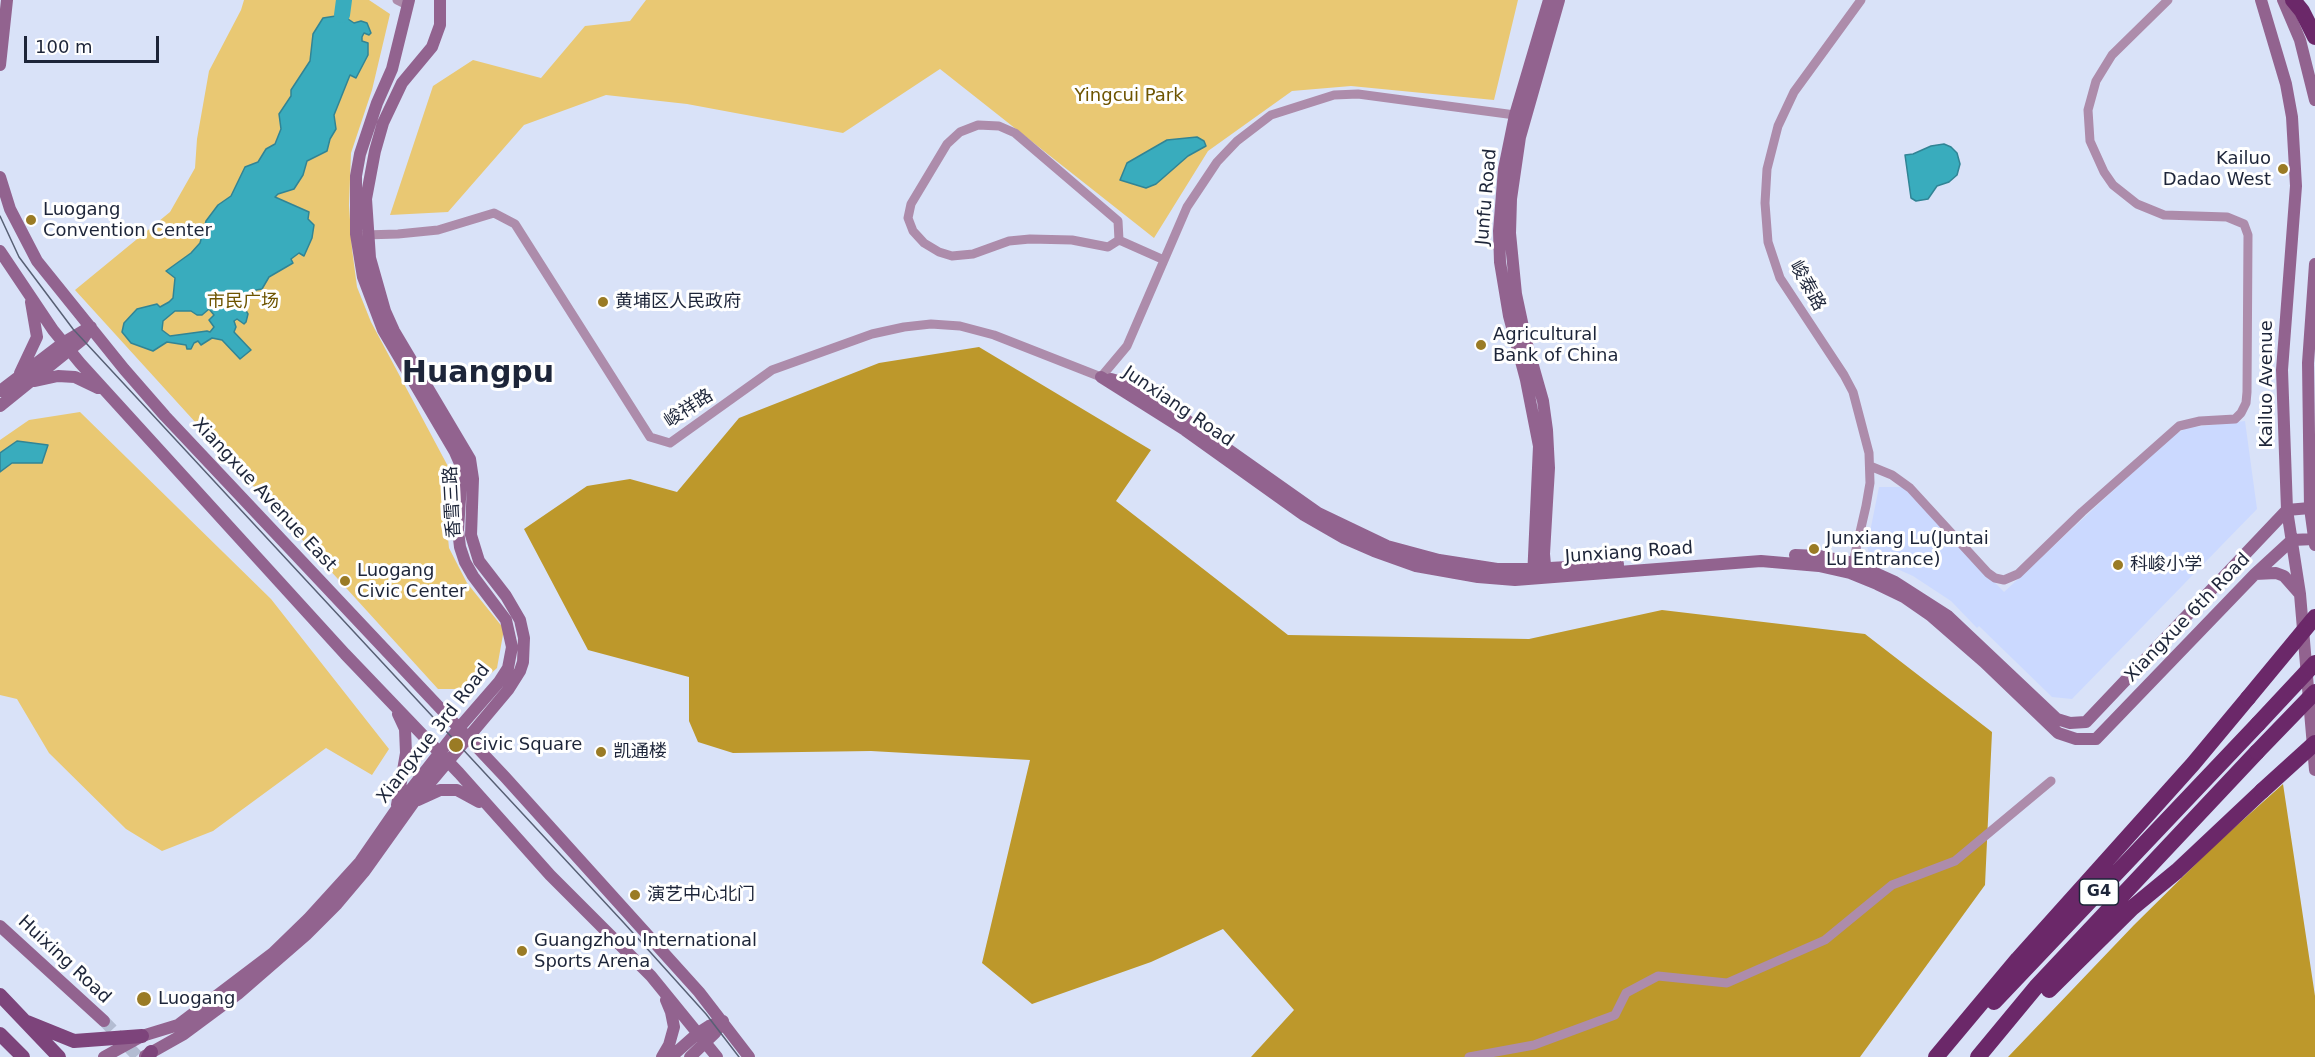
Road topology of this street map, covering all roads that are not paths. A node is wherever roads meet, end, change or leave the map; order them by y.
1 (7, 0) edge
2 (12, 0) edge
3 (440, 0) edge
4 (1549, 0) edge
5 (1559, 0) edge
6 (1861, 0) edge
7 (2168, 0) edge
8 (2261, 0) edge
9 (2283, 0) edge
10 (2293, 0) edge
11 (404, 2) edge
12 (5, 26) junction
13 (2315, 37) edge
14 (0, 65) edge
15 (2315, 100) edge
16 (1515, 115) junction
17 (0, 177) edge
18 (361, 235) junction
19 (1119, 240) junction
20 (0, 251) edge
21 (1164, 260) junction
22 (2315, 264) edge
23 (30, 297) junction
24 (91, 327) junction
25 (66, 346) junction
26 (1101, 377) junction
27 (17, 378) junction
28 (30, 382) junction
29 (0, 391) edge
30 (113, 399) junction
31 (0, 406) edge
32 (1870, 466) junction
33 (2310, 508) junction
34 (2287, 510) junction
35 (2292, 540) junction
36 (2314, 542) edge
37 (1851, 568) junction
38 (1539, 573) junction
39 (2255, 574) junction
40 (2300, 594) junction
41 (2315, 617) edge
42 (2315, 663) edge
43 (2315, 692) edge
44 (385, 697) junction
45 (2086, 722) joint
46 (459, 728) junction
47 (468, 738) junction
48 (2096, 738) joint
49 (2315, 743) edge
50 (443, 757) junction
51 (2315, 770) edge
52 (2051, 781) dead end
53 (414, 802) junction
54 (396, 810) junction
55 (495, 816) junction
56 (0, 926) edge
57 (651, 976) junction
58 (0, 996) edge
59 (104, 1021) tunnel mouth
60 (723, 1021) junction
61 (27, 1022) junction
62 (0, 1034) edge
63 (142, 1036) junction
64 (702, 1038) junction
65 (1983, 1051) edge
66 (147, 1055) edge
67 (10, 1057) edge
68 (23, 1057) edge
69 (58, 1057) edge
70 (104, 1057) edge
71 (662, 1057) edge
72 (671, 1057) edge
73 (690, 1057) edge
74 (717, 1057) edge
75 (749, 1057) edge
76 (1469, 1057) edge
77 (1937, 1057) edge

1 - 12 street
2 - 12 street
3 - 18 street, 香雪三路
4 - 16 street, Junfu Road
5 - 38 street, Junfu Road
6 - 32 street, 峻泰路
7 - 32 street
8 - 34 street, Kailuo Avenue
9 - 15 street
10 - 13 highway
11 - 18 street, Xiangxue 3rd Road
12 - 14 street
16 - 21 street
16 - 38 street, Junfu Road
17 - 24 street, Xiangxue Avenue East
18 - 26 street, 峻祥路
18 - 46 street, Xiangxue 3rd Road
18 - 47 street, 香雪三路
19 - 19 street
19 - 21 street
20 - 23 street
21 - 26 street
22 - 33 street
23 - 25 street
23 - 27 street
24 - 25 street
24 - 46 street, Xiangxue Avenue East
25 - 27 street
25 - 28 street
25 - 30 street
26 - 38 street, Junxiang Road
27 - 29 street
28 - 30 street
28 - 31 street
30 - 44 street
32 - 37 street, 峻泰路
33 - 34 street
33 - 36 street
34 - 35 street, Kailuo Avenue
34 - 45 street, Xiangxue 6th Road
35 - 36 street
35 - 39 street, Xiangxue 6th Road
35 - 40 street, Kailuo Avenue
37 - 38 street, Junxiang Road
37 - 45 street, Junxiang Road
37 - 48 street, Junxiang Road
39 - 40 street
39 - 48 street, Xiangxue 6th Road
40 - 51 street, Kailuo Avenue
41 - 77 highway, bridge
42 - 77 highway, G4, bridge
43 - 65 highway, G4, bridge
44 - 50 street
44 - 54 street
46 - 47 street, Xiangxue Avenue East
46 - 50 street, Xiangxue 3rd Road
47 - 50 street, Xiangxue 3rd Road
47 - 60 street, Xiangxue Avenue East
49 - 65 highway, bridge
50 - 53 street, Xiangxue 3rd Road
50 - 54 street, Xiangxue 3rd Road
50 - 55 street
52 - 76 street
53 - 55 street
53 - 66 street, Xiangxue 3rd Road
54 - 63 street, Xiangxue 3rd Road
55 - 57 street
56 - 59 street, Huixing Road
57 - 64 street
57 - 71 street
58 - 61 main road
60 - 64 street
60 - 75 street, Xiangxue Avenue East
61 - 63 main road
61 - 69 main road
62 - 67 main road
62 - 68 main road
63 - 70 street, Xiangxue 3rd Road
64 - 72 street
64 - 73 street
64 - 74 street

